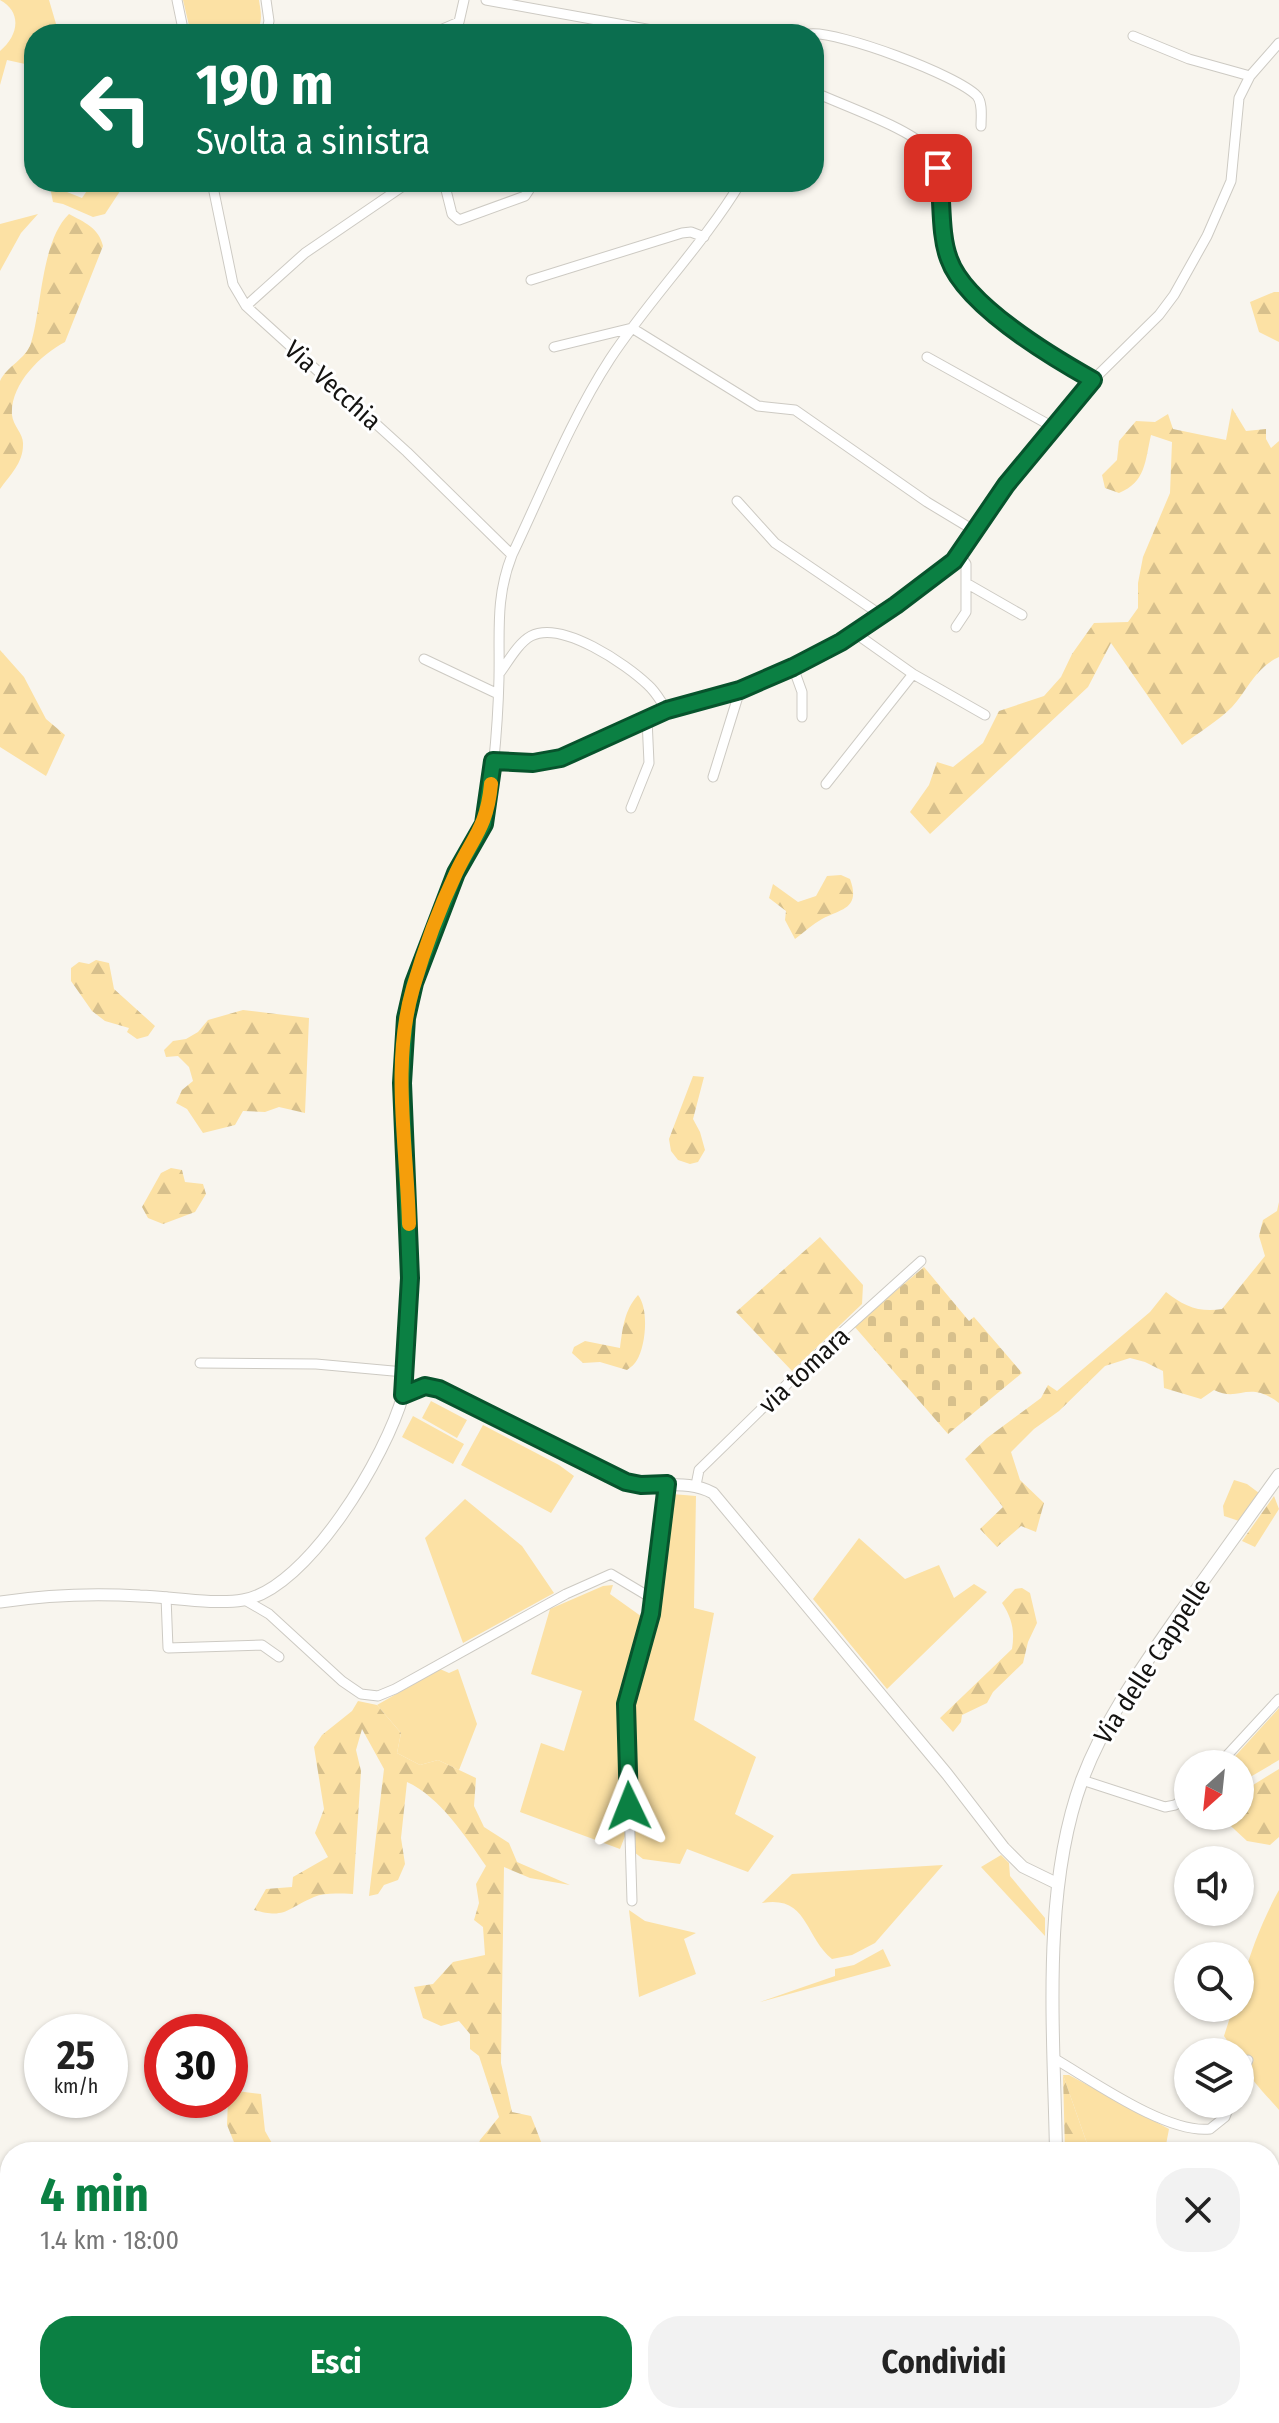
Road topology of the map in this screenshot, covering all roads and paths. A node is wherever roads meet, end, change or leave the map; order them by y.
1 (177, 0) edge
2 (266, 0) edge
3 (464, 0) edge
4 (486, 0) edge
5 (182, 24) edge
6 (268, 24) edge
7 (454, 24) edge
8 (617, 24) edge
9 (824, 34) edge
10 (1133, 36) dead end
11 (1279, 43) edge
12 (1250, 76) junction
13 (824, 97) edge
14 (981, 126) dead end
15 (214, 192) edge
16 (394, 192) edge
17 (446, 192) edge
18 (528, 192) edge
19 (734, 192) edge
20 (704, 237) junction
21 (531, 280) dead end
22 (246, 306) junction
23 (632, 328) junction
24 (554, 347) dead end
25 (927, 357) dead end
26 (1093, 380) junction
27 (1053, 427) junction
28 (737, 501) dead end
29 (975, 531) junction
30 (959, 554) junction
31 (512, 555) junction
32 (966, 583) junction
33 (881, 615) junction
34 (1022, 615) dead end
35 (956, 627) dead end
36 (855, 633) junction
37 (424, 659) dead end
38 (793, 667) junction
39 (499, 674) junction
40 (913, 674) junction
41 (740, 690) junction
42 (498, 694) junction
43 (667, 710) junction
44 (985, 715) dead end
45 (802, 717) dead end
46 (647, 719) junction
47 (493, 763) junction
48 (713, 777) dead end
49 (826, 784) dead end
50 (631, 808) dead end
51 (921, 1261) dead end
52 (200, 1363) dead end
53 (404, 1372) junction
54 (403, 1395) junction
55 (1279, 1475) edge
56 (667, 1484) junction
57 (696, 1485) junction
58 (166, 1597) junction
59 (653, 1599) junction
60 (245, 1600) junction
61 (0, 1602) edge
62 (279, 1657) dead end
63 (1279, 1699) edge
64 (1232, 1750) edge
65 (1082, 1780) junction
66 (1174, 1805) edge
67 (1058, 1884) junction
68 (632, 1901) dead end
69 (1055, 2059) junction
70 (1224, 2118) edge
71 (1056, 2142) edge

1 - 5 street
2 - 6 street
3 - 7 street
4 - 8 street
9 - 14 street
10 - 12 street
11 - 12 street
12 - 26 street
13 - 26 street
15 - 22 street, Via Vecchia
16 - 22 street
17 - 18 street
19 - 20 street
20 - 21 street
20 - 23 street
22 - 31 street, Via Vecchia
23 - 24 street
23 - 29 street
23 - 31 street
25 - 27 street
26 - 27 street
27 - 29 street
28 - 33 street
29 - 30 street
30 - 32 street
30 - 33 street
31 - 39 street
32 - 34 street
32 - 35 street
33 - 36 street
36 - 38 street
36 - 40 street
37 - 42 street
38 - 41 street
38 - 45 street
39 - 42 street
39 - 43 street
40 - 44 street
40 - 49 street
41 - 43 street
41 - 48 street
42 - 47 street
43 - 46 street
46 - 47 street
46 - 50 street
47 - 53 street
51 - 57 street, via tomara
52 - 53 street
53 - 54 street
54 - 56 street
54 - 60 street
55 - 65 main road, Via delle Cappelle
56 - 57 street
56 - 59 street
57 - 67 street
58 - 60 street
58 - 61 street
58 - 62 street
59 - 60 street
59 - 68 street
63 - 64 street
65 - 66 street
65 - 67 main road, Via delle Cappelle
67 - 69 main road, Via delle Cappelle
69 - 70 street
69 - 71 main road, Via delle Cappelle

